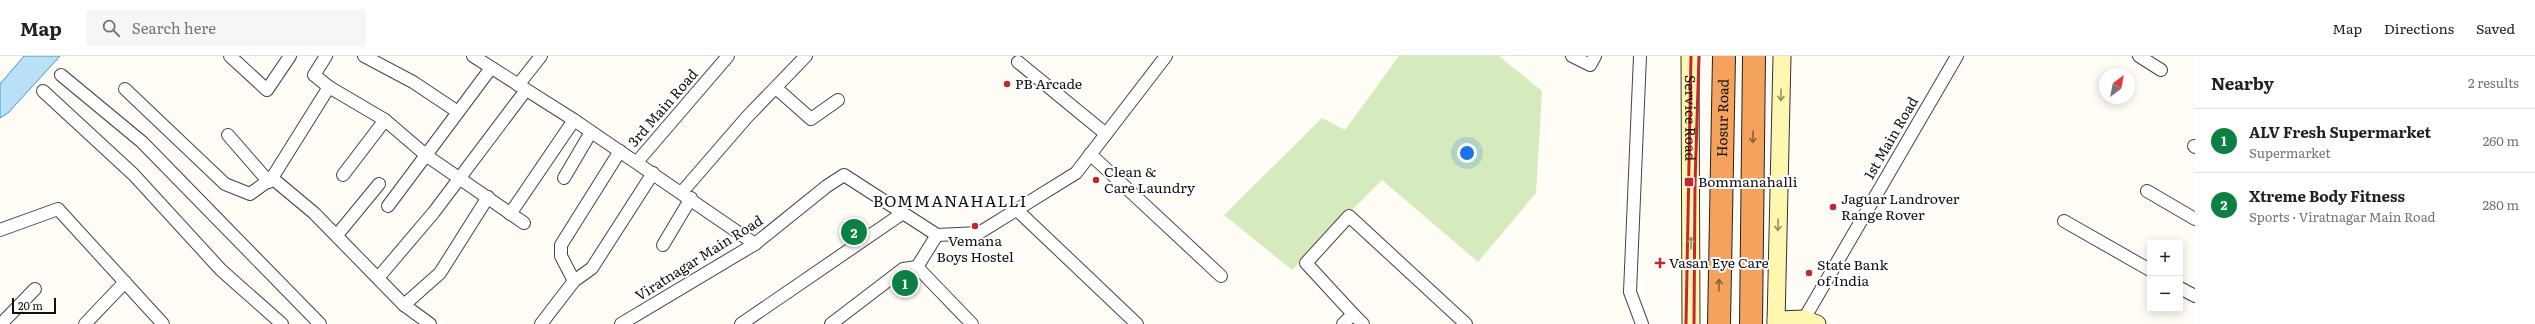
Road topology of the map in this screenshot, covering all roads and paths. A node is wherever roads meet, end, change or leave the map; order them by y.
1 (230, 56) edge
2 (290, 56) edge
3 (326, 56) edge
4 (364, 56) edge
5 (473, 56) edge
6 (541, 56) edge
7 (728, 56) edge
8 (806, 56) edge
9 (1572, 56) edge
10 (1595, 56) edge
11 (1640, 56) edge
12 (1690, 56) edge
13 (1724, 56) edge
14 (1754, 56) edge
15 (1782, 56) edge
16 (1957, 56) edge
17 (2139, 56) edge
18 (1164, 57) edge
19 (1018, 62) dead end
20 (491, 68) junction
21 (2161, 70) dead end
22 (61, 75) dead end
23 (329, 86) junction
24 (522, 88) junction
25 (776, 88) junction
26 (125, 89) dead end
27 (43, 91) dead end
28 (838, 100) dead end
29 (458, 112) junction
30 (385, 120) junction
31 (574, 120) junction
32 (591, 132) junction
33 (1106, 134) junction
34 (228, 135) dead end
35 (620, 151) junction
36 (1090, 154) junction
37 (427, 156) junction
38 (637, 162) junction
39 (653, 173) junction
40 (343, 175) dead end
41 (460, 178) junction
42 (564, 178) dead end
43 (270, 180) junction
44 (379, 184) dead end
45 (2147, 191) dead end
46 (687, 195) junction
47 (488, 197) junction
48 (388, 206) dead end
49 (1016, 210) junction
50 (903, 213) junction
51 (510, 214) junction
52 (2195, 219) edge
53 (2064, 221) dead end
54 (524, 223) dead end
55 (0, 230) edge
56 (337, 235) junction
57 (937, 235) junction
58 (755, 244) junction
59 (663, 245) dead end
60 (916, 267) junction
61 (2147, 268) edge
62 (1221, 276) dead end
63 (378, 278) junction
64 (574, 281) junction
65 (125, 282) junction
66 (35, 289) dead end
67 (2183, 290) edge
68 (2195, 296) edge
69 (404, 305) junction
70 (1353, 314) junction
71 (1810, 321) edge
72 (1776, 322) edge
73 (1, 324) edge
74 (85, 324) edge
75 (163, 324) edge
76 (282, 324) edge
77 (320, 324) edge
78 (430, 324) edge
79 (541, 324) edge
80 (621, 324) edge
81 (740, 324) edge
82 (831, 324) edge
83 (972, 324) edge
84 (1137, 324) edge
85 (1343, 324) edge
86 (1363, 324) edge
87 (1466, 324) edge
88 (1642, 324) edge
89 (1691, 324) edge
90 (1718, 324) edge
91 (1751, 324) edge

1 - 2 street
3 - 23 street
4 - 29 street
5 - 20 street
6 - 24 street
7 - 38 street, 3rd Main Road
8 - 25 street
9 - 10 street
11 - 88 street
89 -> 12 street, Service Road
90 -> 13 highway, Hosur Road
14 -> 91 highway
15 -> 72 street
16 - 71 street, 1st Main Road
17 - 21 street
18 - 33 street
19 - 33 street
20 - 24 street
20 - 29 street
22 - 77 street
23 - 30 street
23 - 43 street
24 - 31 street
24 - 41 street
25 - 28 street
25 - 46 street
26 - 43 street
27 - 76 street
29 - 37 street
30 - 37 street
30 - 40 street
31 - 32 street
31 - 51 street
32 - 35 street
32 - 42 street
33 - 36 street
34 - 43 street
35 - 38 street
35 - 64 street
36 - 49 street
36 - 62 street
37 - 41 street
37 - 48 street
38 - 39 street
39 - 46 street
39 - 64 street
41 - 47 street
41 - 63 street
43 - 56 street
44 - 56 street
45 - 52 street
46 - 58 street
46 - 59 street
47 - 51 street
47 - 69 street
49 - 57 street
49 - 84 street
50 - 57 street, Viratnagar Main Road
50 - 58 street, Viratnagar Main Road
50 - 81 street
51 - 54 street
53 - 61 street
55 - 65 street
56 - 63 street
57 - 60 street
58 - 80 street, Viratnagar Main Road
60 - 82 street
60 - 83 street
63 - 69 street
64 - 79 street
65 - 74 street
65 - 75 street
66 - 73 street
67 - 68 street
69 - 78 street
70 - 85 street
70 - 86 street
70 - 87 street
71 - 72 street

